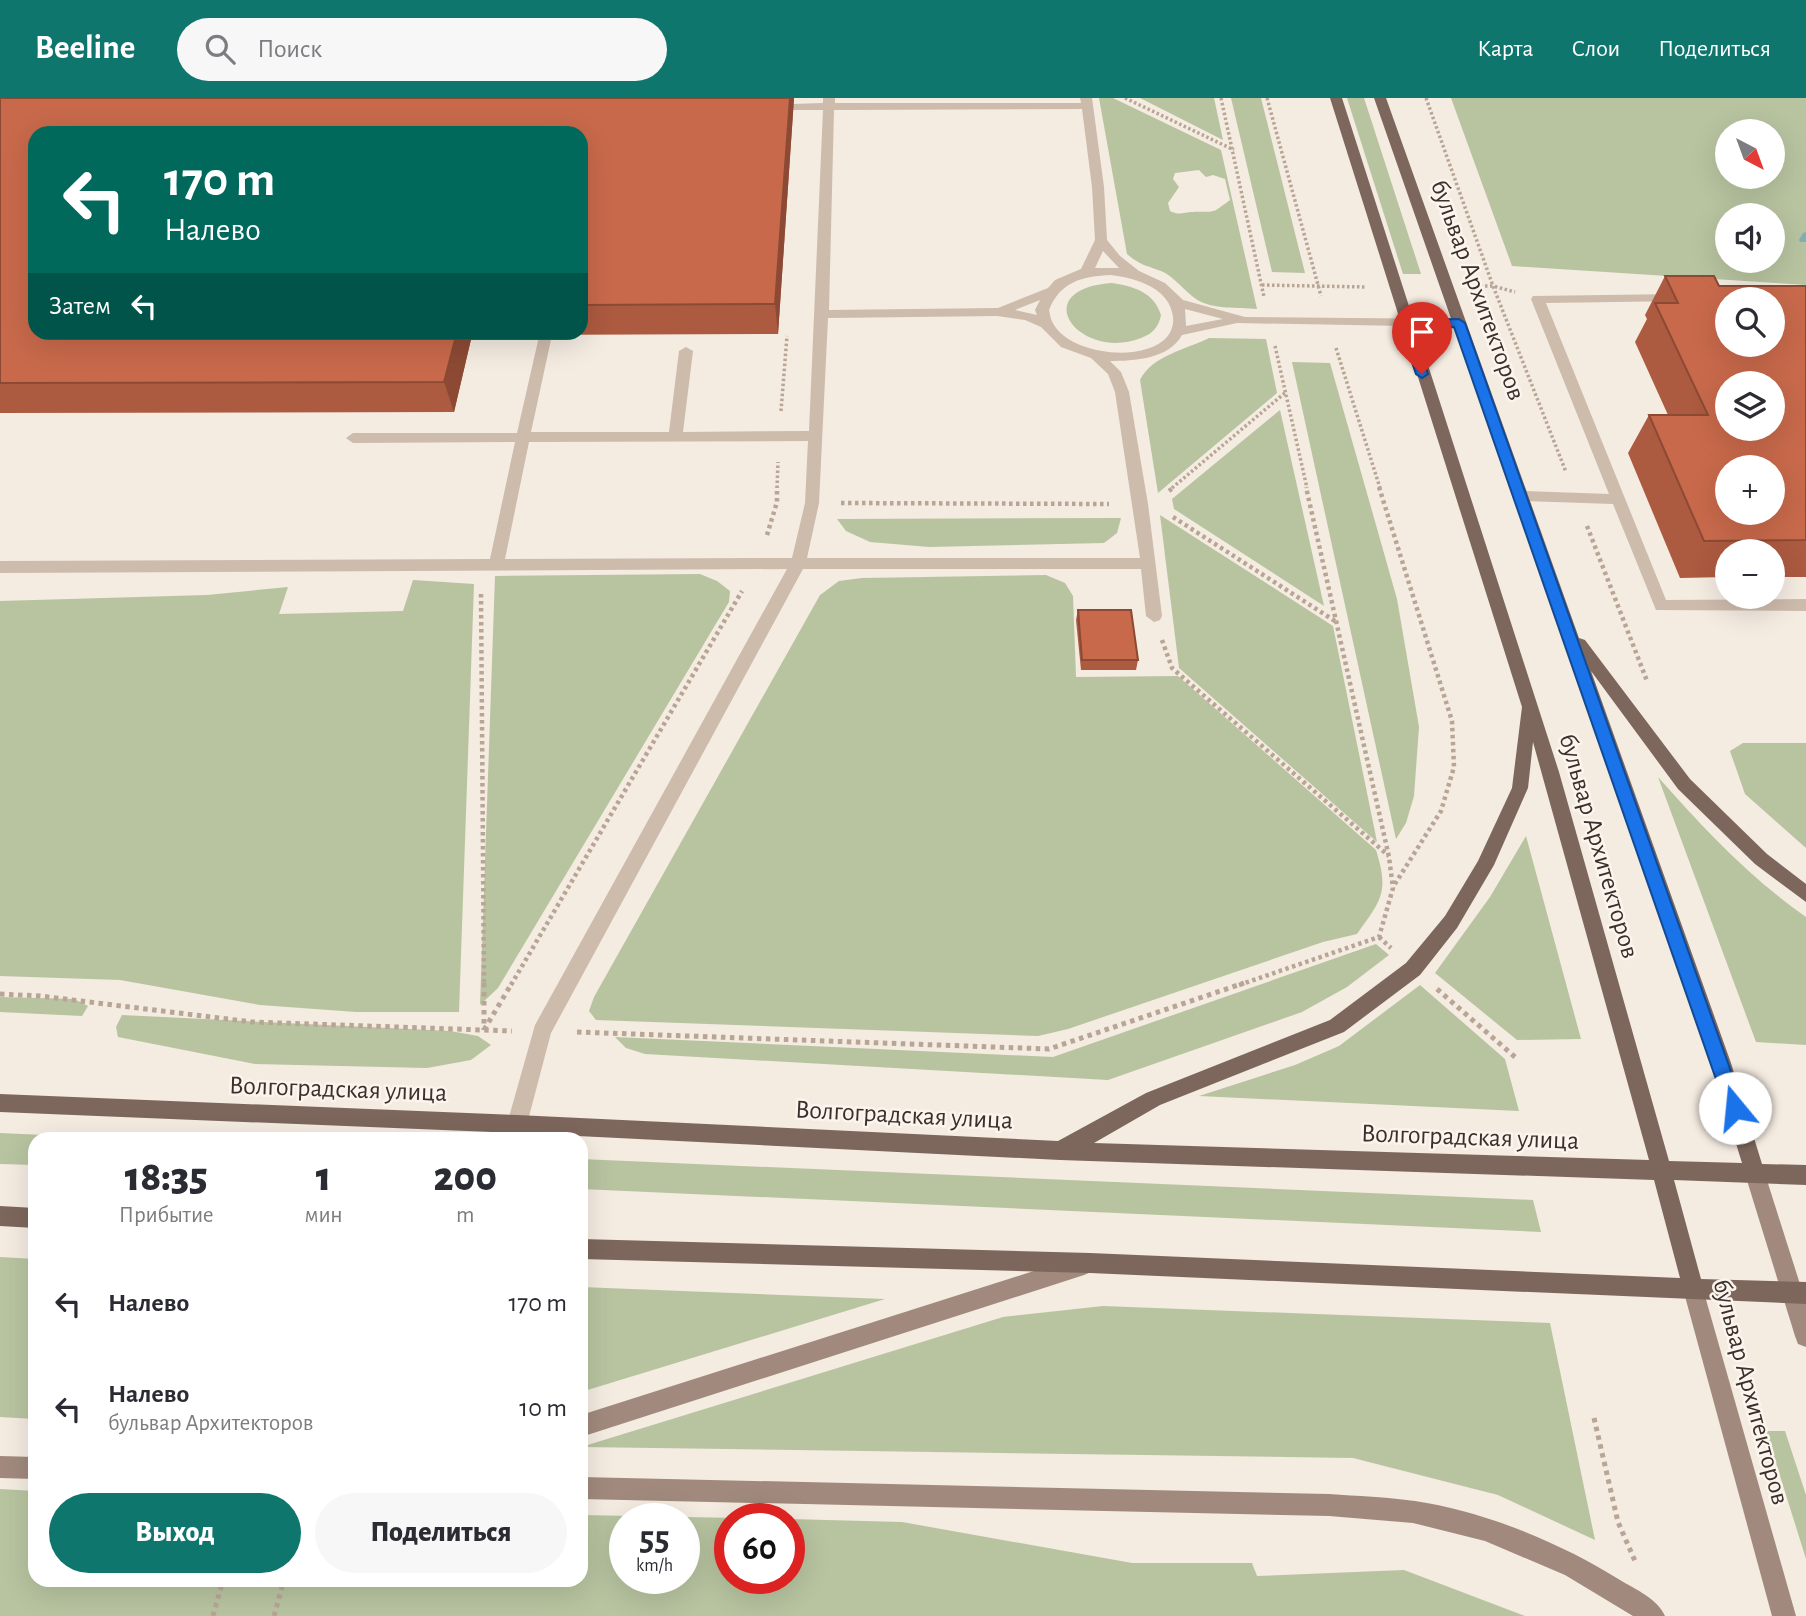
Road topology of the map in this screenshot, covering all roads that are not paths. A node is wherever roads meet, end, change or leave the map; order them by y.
1 (1336, 98) edge
2 (1380, 98) edge
3 (1087, 102) edge
4 (828, 103) edge
5 (793, 107) dead end
6 (1101, 240) junction
7 (1086, 272) junction
8 (1134, 275) junction
9 (1052, 292) junction
10 (1694, 298) edge
11 (1178, 303) junction
12 (996, 312) junction
13 (822, 314) junction
14 (1245, 321) junction
15 (1459, 323) junction
16 (1047, 324) junction
17 (1405, 324) junction
18 (1179, 331) junction
19 (544, 340) edge
20 (686, 351) dead end
21 (1142, 355) junction
22 (1097, 357) junction
23 (1122, 392) junction
24 (815, 436) junction
25 (675, 437) junction
26 (353, 438) dead end
27 (523, 438) junction
28 (1522, 496) junction
29 (1618, 499) junction
30 (798, 563) junction
31 (1147, 564) junction
32 (496, 565) junction
33 (0, 567) edge
34 (1806, 605) edge
35 (1154, 616) road end
36 (1567, 629) junction
37 (1529, 701) junction
38 (1806, 894) edge
39 (0, 1103) edge
40 (517, 1124) junction
41 (1060, 1151) junction
42 (1661, 1171) junction
43 (1755, 1174) junction
44 (1806, 1175) edge
45 (0, 1216) edge
46 (28, 1218) edge
47 (588, 1249) edge
48 (1090, 1263) junction
49 (1693, 1289) junction
50 (1798, 1292) edge
51 (1806, 1336) edge
52 (588, 1424) edge
53 (0, 1467) edge
54 (28, 1468) edge
55 (588, 1488) edge
56 (1653, 1616) edge
57 (1784, 1616) edge

1 - 17 main road, бульвар Архитекторов
2 - 15 main road, бульвар Архитекторов
3 - 4 lane
3 - 6 lane
4 - 5 lane
4 - 13 lane
6 - 7 lane
6 - 8 lane
7 - 8 lane
7 - 9 lane
8 - 11 lane
9 - 12 lane
9 - 16 lane
10 - 29 lane
11 - 14 lane
11 - 18 lane
12 - 13 lane
12 - 16 lane
13 - 24 lane
14 - 17 lane
14 - 18 lane
15 - 17 lane
15 - 28 main road, бульвар Архитекторов
16 - 22 lane
17 - 37 main road, бульвар Архитекторов
18 - 21 lane
19 - 27 lane
20 - 25 lane
21 - 22 lane
21 - 23 lane
22 - 23 lane
23 - 31 lane
24 - 25 lane
24 - 30 lane
25 - 27 lane
26 - 27 lane
27 - 32 lane
28 - 29 lane
28 - 36 main road, бульвар Архитекторов
29 - 34 lane
30 - 31 lane
30 - 32 lane
30 - 40 lane
31 - 35 lane
32 - 33 lane
36 - 38 main road
36 - 43 main road, бульвар Архитекторов
37 - 41 main road
37 - 42 main road, бульвар Архитекторов
39 - 40 main road, Волгоградская улица
40 - 41 main road, Волгоградская улица
41 - 42 main road, Волгоградская улица
42 - 43 main road, Волгоградская улица
42 - 49 main road, бульвар Архитекторов
43 - 44 main road, Волгоградская улица
43 - 50 main road, бульвар Архитекторов
45 - 46 main road
47 - 48 main road
48 - 49 main road
48 - 52 main road
49 - 50 main road
49 - 57 main road, бульвар Архитекторов
50 - 51 main road, бульвар Архитекторов
53 - 54 main road
55 - 56 main road

